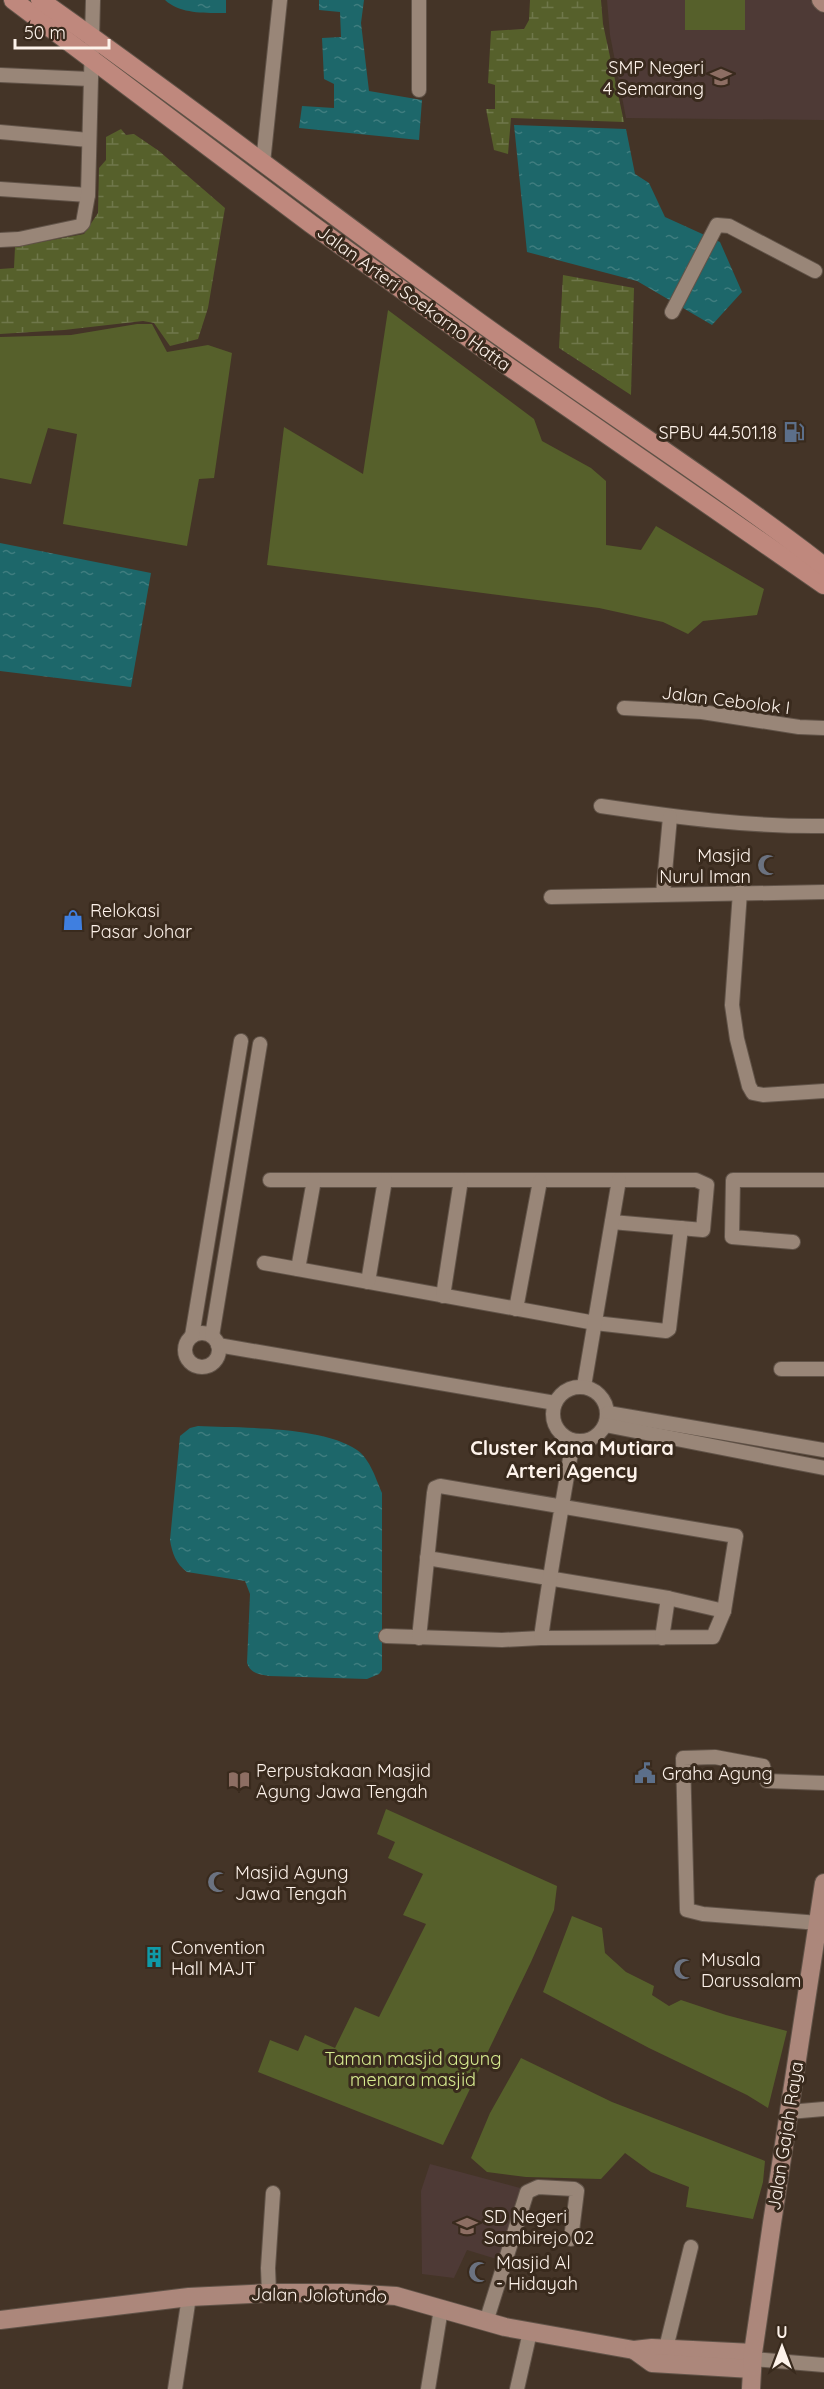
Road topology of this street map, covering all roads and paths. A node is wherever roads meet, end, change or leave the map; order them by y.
1 (5, 0) edge
2 (13, 0) edge
3 (40, 0) edge
4 (93, 0) edge
5 (280, 0) edge
6 (418, 0) edge
7 (0, 2) edge
8 (92, 37) junction
9 (92, 58) junction
10 (0, 75) edge
11 (90, 79) junction
12 (418, 90) dead end
13 (0, 132) edge
14 (89, 140) junction
15 (263, 163) junction
16 (0, 189) edge
17 (88, 195) junction
18 (0, 240) edge
19 (814, 271) dead end
20 (672, 312) dead end
21 (824, 566) edge
22 (824, 585) edge
23 (624, 708) dead end
24 (824, 728) edge
25 (601, 806) dead end
26 (670, 817) junction
27 (824, 826) edge
28 (740, 892) junction
29 (824, 892) edge
30 (663, 894) junction
31 (550, 897) dead end
32 (242, 1041) dead end
33 (260, 1044) dead end
34 (824, 1091) edge
35 (270, 1180) dead end
36 (314, 1180) junction
37 (385, 1180) junction
38 (462, 1180) junction
39 (620, 1180) junction
40 (824, 1180) edge
41 (540, 1181) junction
42 (612, 1222) junction
43 (681, 1228) junction
44 (793, 1242) dead end
45 (264, 1263) dead end
46 (298, 1269) junction
47 (368, 1282) junction
48 (443, 1296) junction
49 (516, 1309) junction
50 (595, 1323) junction
51 (192, 1336) junction
52 (215, 1340) junction
53 (781, 1369) dead end
54 (824, 1369) edge
55 (584, 1386) junction
56 (555, 1403) junction
57 (607, 1419) junction
58 (573, 1440) junction
59 (824, 1450) edge
60 (824, 1467) edge
61 (561, 1508) junction
62 (427, 1558) junction
63 (549, 1577) junction
64 (668, 1598) junction
65 (724, 1611) junction
66 (386, 1636) dead end
67 (419, 1638) junction
68 (541, 1638) junction
69 (662, 1638) junction
70 (824, 1783) edge
71 (824, 1883) edge
72 (819, 1923) junction
73 (824, 2109) edge
74 (789, 2112) junction
75 (273, 2193) dead end
76 (571, 2239) dead end
77 (690, 2247) dead end
78 (269, 2293) junction
79 (189, 2297) junction
80 (441, 2309) junction
81 (0, 2320) edge
82 (486, 2322) junction
83 (530, 2332) junction
84 (666, 2348) junction
85 (634, 2350) junction
86 (752, 2360) junction
87 (824, 2365) edge
88 (175, 2389) edge
89 (428, 2389) edge
90 (517, 2389) edge
91 (751, 2389) edge

1 - 7 street
2 - 9 main road, Jalan Arteri Soekarno Hatta
3 - 8 main road, Jalan Arteri Soekarno Hatta
4 - 8 street
5 - 15 street
6 - 12 street
8 - 9 street
8 - 15 main road, Jalan Arteri Soekarno Hatta
9 - 11 street
9 - 22 main road, Jalan Arteri Soekarno Hatta
10 - 11 street
11 - 14 street
13 - 14 street
14 - 17 street
15 - 21 main road, Jalan Arteri Soekarno Hatta
16 - 17 street
17 - 18 street
19 - 20 street
23 - 24 street, Jalan Cebolok I
25 - 26 street
26 - 27 street
26 - 30 street
28 - 29 street
28 - 30 street
28 - 34 street
30 - 31 street
32 - 51 street
33 - 52 street
35 - 36 street
36 - 37 street
36 - 46 street
37 - 38 street
37 - 47 street
38 - 41 street
38 - 48 street
39 - 41 street
39 - 42 street
39 - 43 street
40 - 44 street
41 - 49 street
42 - 43 street
42 - 50 street
43 - 50 street
45 - 46 street
46 - 47 street
47 - 48 street
48 - 49 street
49 - 50 street
50 - 55 street
51 - 52 street
51 - 52 street
52 - 56 street
53 - 54 street
55 - 56 street
55 - 57 street
56 - 58 street
57 - 58 street
57 - 59 street
57 - 60 street
58 - 61 street
61 - 62 street
61 - 63 street
61 - 65 street
62 - 63 street
62 - 67 street
63 - 64 street
63 - 68 street
64 - 65 street
64 - 69 street
65 - 69 street
66 - 67 street
67 - 68 street
68 - 69 street
70 - 72 street
71 - 72 main road, Jalan Gajah Raya
72 - 74 main road, Jalan Gajah Raya
73 - 74 street
74 - 86 main road, Jalan Gajah Raya
75 - 78 street
76 - 82 street
77 - 84 street
78 - 79 main road, Jalan Jolotundo
78 - 80 main road, Jalan Jolotundo
79 - 81 main road, Jalan Jolotundo
79 - 88 street
80 - 82 main road, Jalan Jolotundo
80 - 89 street
82 - 83 main road, Jalan Jolotundo
83 - 85 main road, Jalan Jolotundo
83 - 90 street
84 - 85 main road, Jalan Jolotundo
84 - 86 main road, Jalan Jolotundo
85 - 86 main road, Jalan Jolotundo
86 - 87 street
86 - 91 main road, Jalan Gajah Raya

